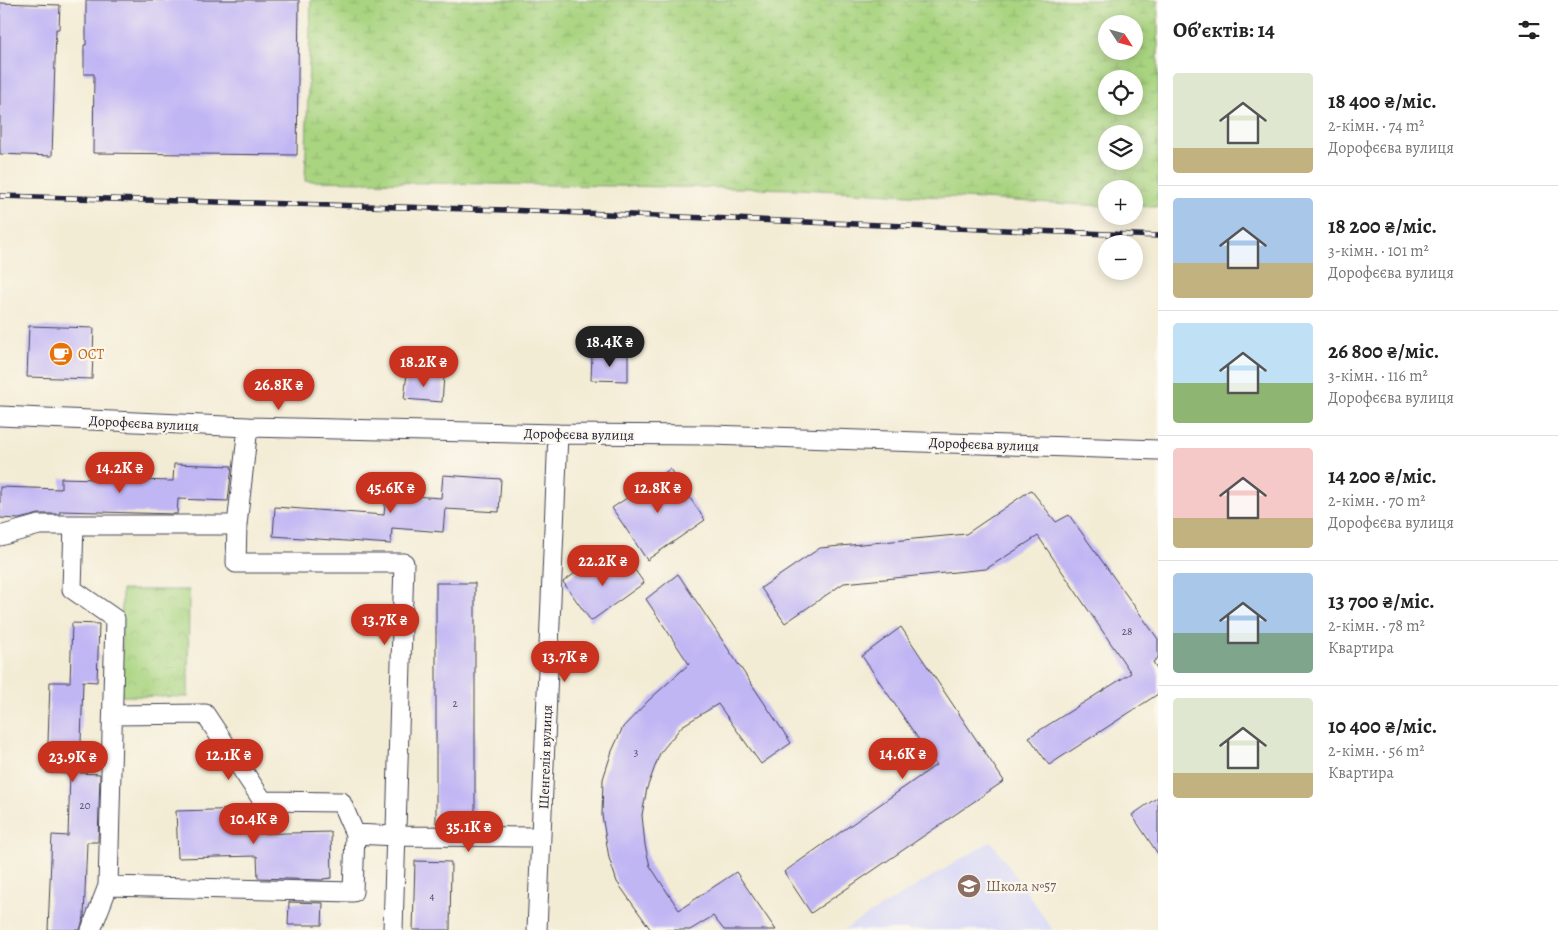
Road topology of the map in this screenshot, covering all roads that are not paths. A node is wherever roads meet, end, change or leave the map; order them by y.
1 (0, 416) edge
2 (248, 427) junction
3 (558, 434) junction
4 (1158, 450) edge
5 (237, 524) junction
6 (74, 525) junction
7 (0, 536) edge
8 (113, 715) junction
9 (355, 834) junction
10 (396, 836) junction
11 (542, 837) junction
12 (108, 886) junction
13 (91, 930) edge
14 (393, 930) edge
15 (537, 930) edge

1 - 2 street, Дорофєєва вулиця
2 - 3 street, Дорофєєва вулиця
2 - 5 street
3 - 4 street, Дорофєєва вулиця
3 - 11 street, Шенгелія вулиця
5 - 6 street
5 - 10 street
6 - 7 street
6 - 8 street
8 - 9 street
8 - 12 street
9 - 10 street
9 - 12 street
10 - 11 street
10 - 14 street
11 - 15 street, Шенгелія вулиця
12 - 13 street

